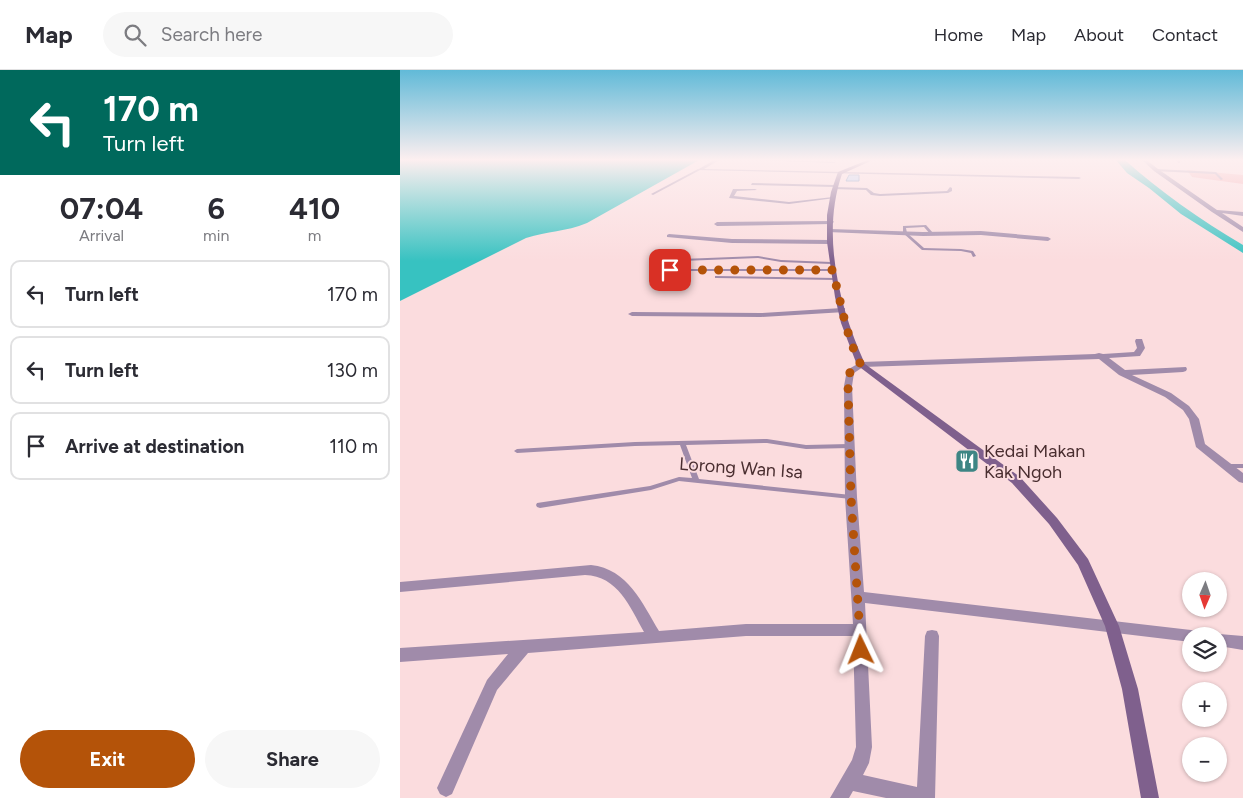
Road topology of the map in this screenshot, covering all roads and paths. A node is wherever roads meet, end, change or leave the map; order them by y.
1 (733, 193) edge
2 (827, 193) edge
3 (834, 193) edge
4 (873, 193) edge
5 (907, 193) edge
6 (1187, 193) edge
7 (1212, 211) junction
8 (1243, 214) edge
9 (717, 224) dead end
10 (1243, 230) edge
11 (830, 232) junction
12 (905, 233) junction
13 (669, 236) dead end
14 (1048, 240) dead end
15 (974, 256) dead end
16 (682, 260) dead end
17 (670, 270) dead end
18 (833, 271) junction
19 (716, 277) dead end
20 (842, 310) junction
21 (632, 314) dead end
22 (1139, 340) dead end
23 (1099, 355) junction
24 (861, 365) junction
25 (1183, 369) dead end
26 (1122, 373) junction
27 (682, 443) junction
28 (849, 446) junction
29 (517, 451) dead end
30 (1225, 466) junction
31 (1243, 466) edge
32 (1243, 479) edge
33 (696, 480) junction
34 (851, 497) junction
35 (540, 505) dead end
36 (400, 587) edge
37 (858, 597) junction
38 (1112, 626) junction
39 (860, 630) junction
40 (1182, 635) edge
41 (932, 636) dead end
42 (656, 638) junction
43 (1227, 641) edge
44 (1243, 643) edge
45 (524, 647) junction
46 (400, 655) edge
47 (850, 781) junction
48 (446, 788) dead end
49 (840, 798) edge
50 (925, 798) edge
51 (1150, 798) edge

1 - 2 street
3 - 11 street
4 - 5 street
6 - 7 street
7 - 8 street
7 - 10 street
9 - 11 street
11 - 12 street
11 - 13 street
11 - 18 street
12 - 14 street
12 - 15 lane
16 - 18 lane
17 - 18 lane
18 - 19 lane
18 - 20 street
20 - 21 street
20 - 24 street
22 - 23 street
23 - 24 street
23 - 26 street
24 - 28 street
24 - 38 street
25 - 26 street
26 - 30 street
27 - 28 lane
27 - 29 lane
27 - 33 lane
28 - 34 street
30 - 31 lane
30 - 32 street
33 - 34 lane, Lorong Wan Isa
33 - 35 lane, Lorong Wan Isa
34 - 37 street
36 - 42 street
37 - 38 street
37 - 39 street
38 - 40 street
38 - 51 street
39 - 42 street
39 - 47 street
41 - 50 street
42 - 45 street
43 - 44 street
45 - 46 street
45 - 48 street
47 - 49 street
47 - 50 street

